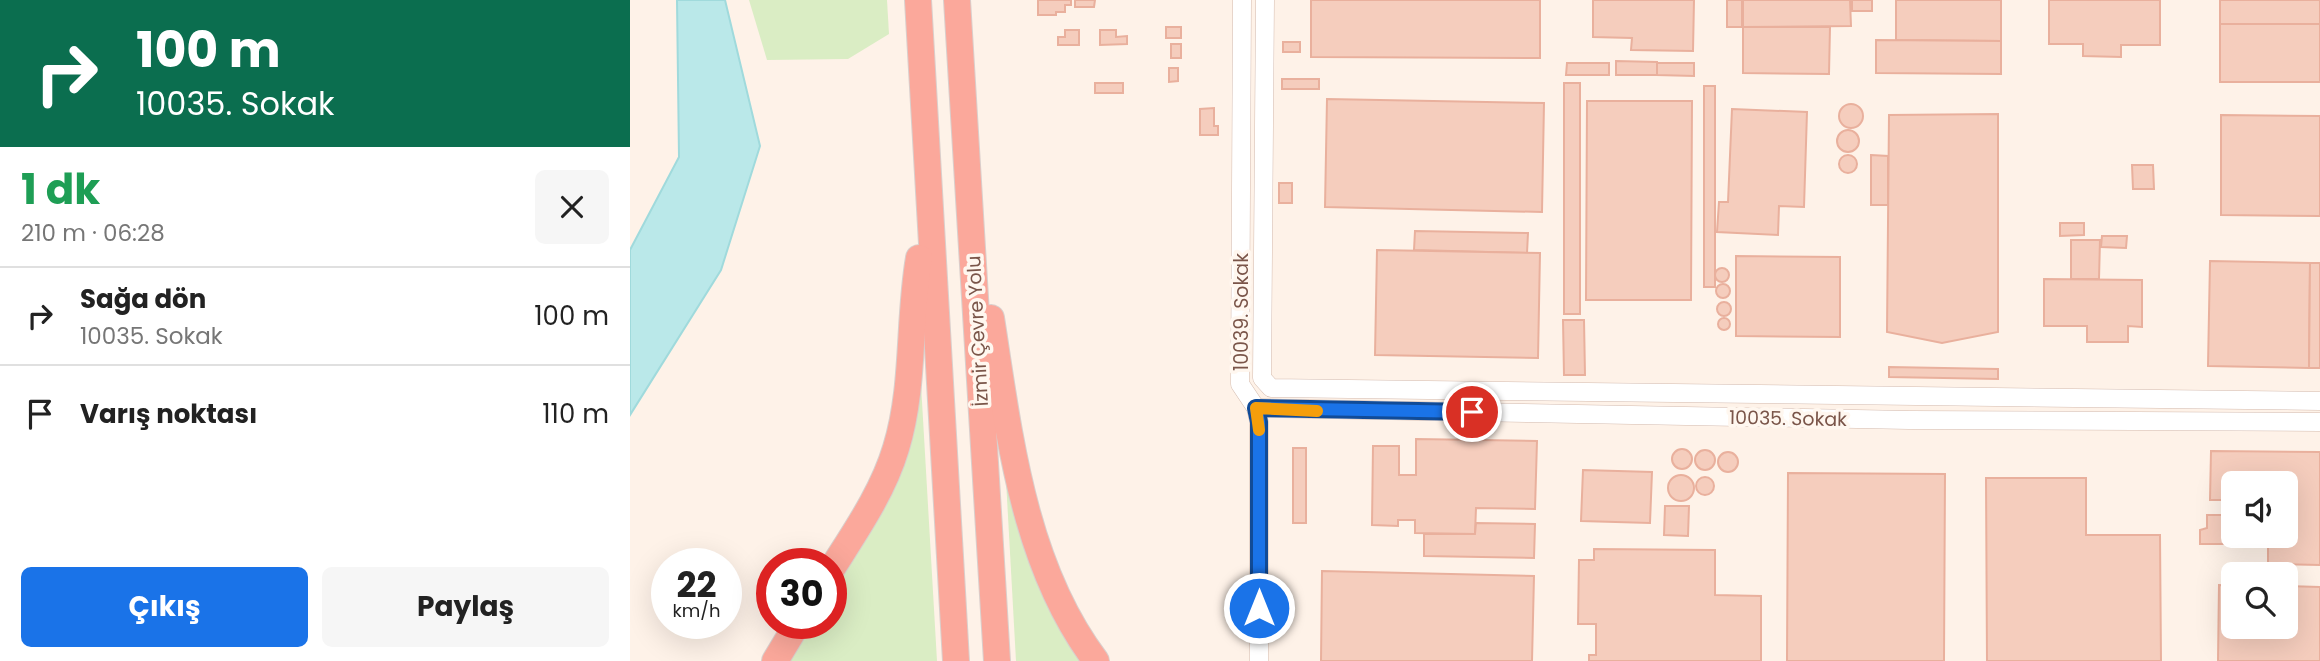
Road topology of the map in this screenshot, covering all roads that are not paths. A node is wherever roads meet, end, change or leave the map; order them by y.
1 (918, 0) edge
2 (957, 0) edge
3 (1242, 0) edge
4 (1265, 0) edge
5 (966, 147) junction
6 (928, 204) junction
7 (1262, 378) joint
8 (2320, 401) edge
9 (1256, 408) junction
10 (2320, 422) edge
11 (844, 548) edge
12 (788, 639) edge
13 (775, 661) edge
14 (956, 661) edge
15 (997, 661) edge
16 (1096, 661) edge
17 (1259, 661) edge

1 - 6 highway, İzmir Çevre Yolu
2 - 5 highway, İzmir Çevre Yolu
3 - 9 street, 10039. Sokak
4 - 7 street, 10039. Sokak
5 - 15 highway, İzmir Çevre Yolu
5 - 16 highway
6 - 11 highway
6 - 14 highway, İzmir Çevre Yolu
7 - 8 street, 10035. Sokak
9 - 10 street, 10035. Sokak
9 - 17 street, 10039. Sokak
12 - 13 highway

